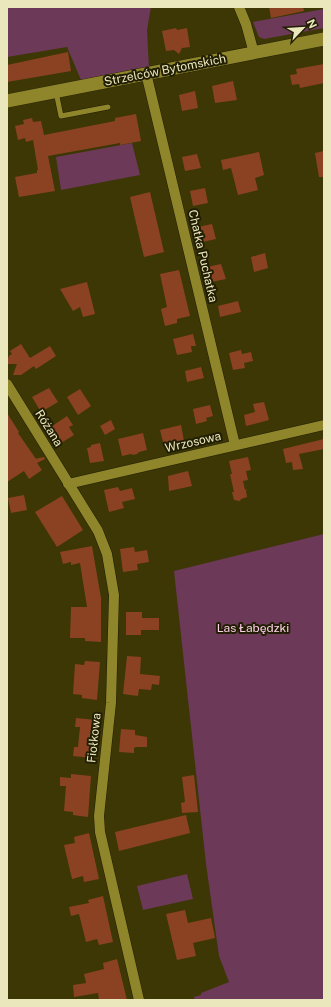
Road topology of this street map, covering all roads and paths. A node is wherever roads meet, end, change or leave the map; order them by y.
1 (239, 7) edge
2 (324, 39) edge
3 (254, 53) junction
4 (146, 73) junction
5 (55, 91) junction
6 (7, 101) edge
7 (108, 107) dead end
8 (8, 389) edge
9 (324, 425) edge
10 (235, 445) junction
11 (68, 484) junction
12 (139, 1000) edge

1 - 3 street
2 - 3 street, Strzelców Bytomskich
3 - 4 street, Strzelców Bytomskich
4 - 5 street, Strzelców Bytomskich
4 - 10 street, Chatka Puchatka
5 - 6 street, Strzelców Bytomskich
5 - 7 lane
8 - 11 street, Różana
9 - 10 street, Wrzosowa
10 - 11 street, Wrzosowa
11 - 12 street, Fiołkowa

